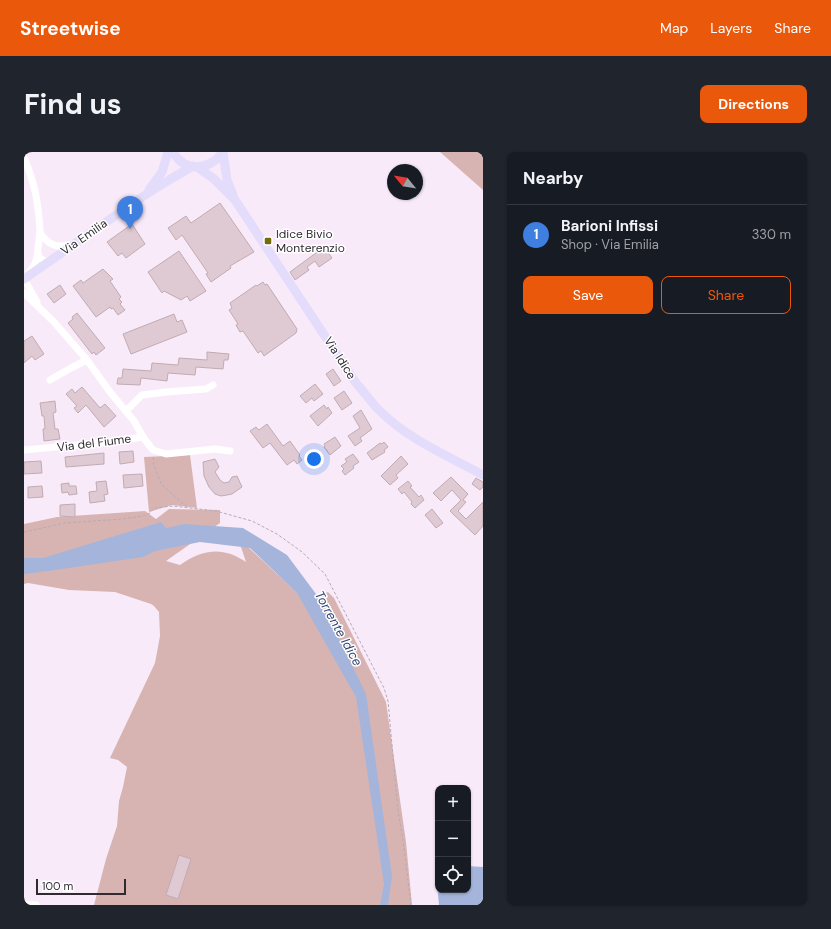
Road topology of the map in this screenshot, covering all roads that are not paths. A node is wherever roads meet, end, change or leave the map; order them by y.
1 (168, 152) edge
2 (174, 152) edge
3 (223, 152) edge
4 (24, 157) edge
5 (195, 167) junction
6 (144, 196) junction
7 (235, 200) junction
8 (40, 233) junction
9 (75, 242) junction
10 (38, 253) junction
11 (48, 262) junction
12 (24, 279) edge
13 (24, 293) edge
14 (40, 307) junction
15 (87, 360) junction
16 (50, 380) dead end
17 (213, 385) dead end
18 (126, 411) junction
19 (143, 437) junction
20 (24, 450) edge
21 (230, 451) dead end
22 (483, 475) edge
23 (24, 904) edge
24 (36, 905) edge

1 - 6 main road, Via Emilia
2 - 5 main road
3 - 5 main road, Via Emilia
3 - 7 main road, Via Idice
4 - 8 street
5 - 6 main road, Via Emilia
5 - 7 main road, Via Idice
6 - 9 main road, Via Emilia
7 - 22 main road, Via Idice
8 - 9 street
8 - 10 street
9 - 11 main road, Via Emilia
10 - 11 street
10 - 12 street
11 - 12 main road, Via Emilia
12 - 14 street
13 - 14 street
14 - 15 street
15 - 16 street
15 - 18 street
17 - 18 street
18 - 19 street
19 - 20 street, Via del Fiume
19 - 21 street, Via del Fiume
23 - 24 street

